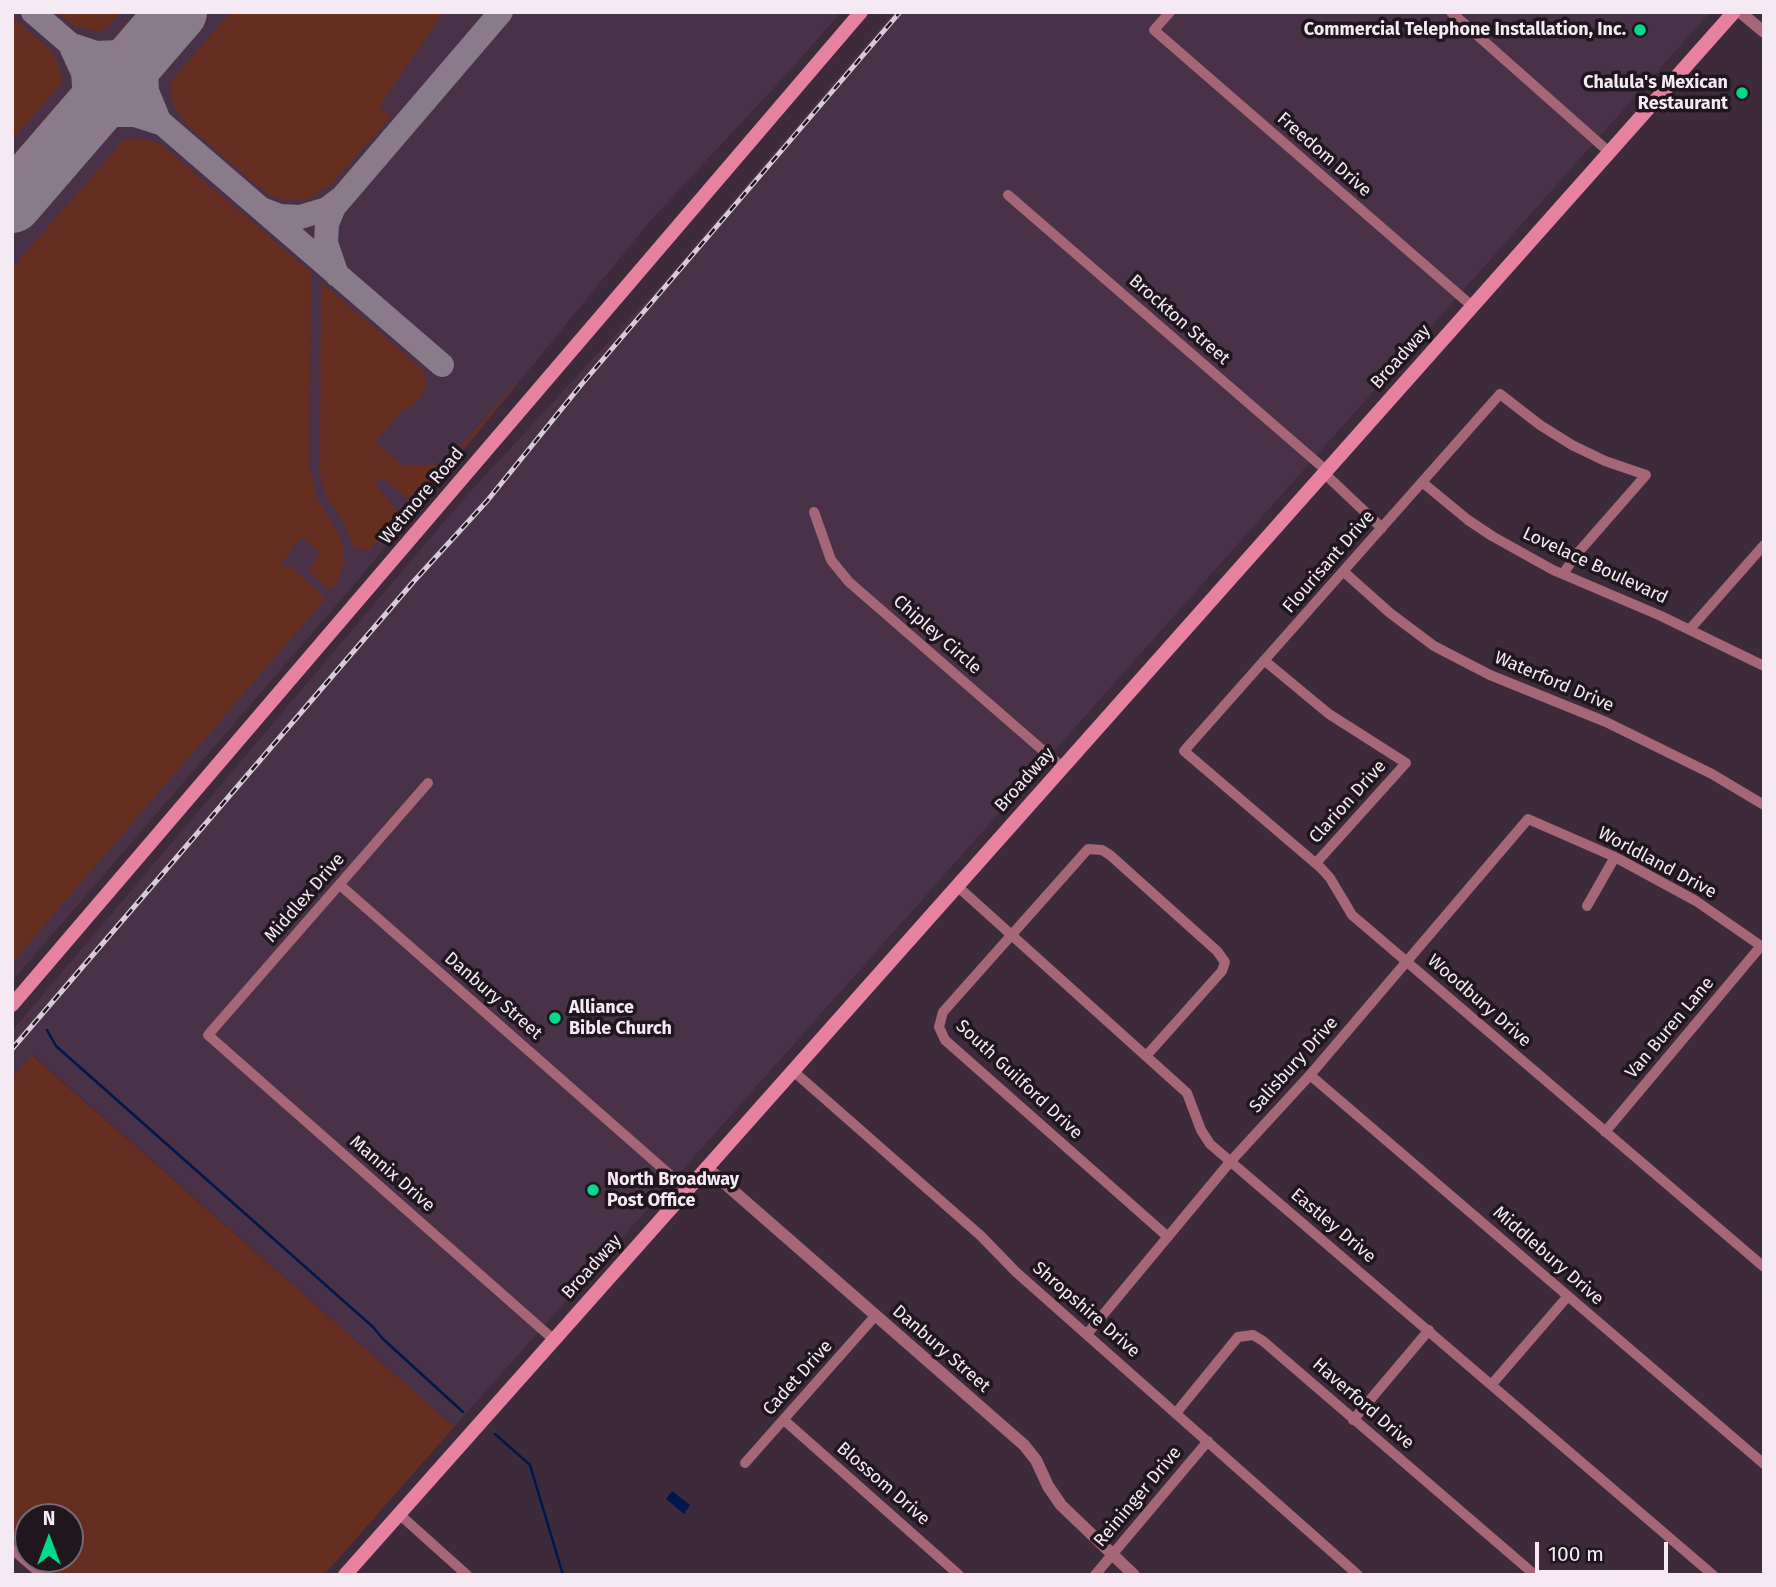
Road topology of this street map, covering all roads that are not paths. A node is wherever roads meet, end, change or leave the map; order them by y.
1 (861, 12) edge
2 (1170, 12) edge
3 (1451, 12) edge
4 (1734, 12) edge
5 (1740, 12) edge
6 (1764, 32) edge
7 (1609, 152) junction
8 (1008, 195) dead end
9 (1472, 306) junction
10 (1326, 472) junction
11 (1422, 482) junction
12 (814, 512) dead end
13 (1382, 528) junction
14 (1764, 545) edge
15 (1343, 572) junction
16 (1563, 574) junction
17 (1690, 629) junction
18 (1265, 661) junction
19 (1764, 666) edge
20 (1184, 751) joint
21 (1062, 767) junction
22 (428, 783) dead end
23 (1764, 805) edge
24 (1528, 819) joint
25 (1615, 857) junction
26 (1315, 863) junction
27 (340, 885) junction
28 (956, 885) junction
29 (1587, 906) dead end
30 (1013, 935) junction
31 (1763, 947) edge
32 (1407, 962) junction
33 (12, 1005) edge
34 (208, 1035) joint
35 (1147, 1055) junction
36 (792, 1070) junction
37 (1310, 1075) junction
38 (1605, 1132) junction
39 (1230, 1162) junction
40 (706, 1167) junction
41 (687, 1189) junction
42 (1168, 1237) junction
43 (1764, 1267) edge
44 (1568, 1296) junction
45 (876, 1315) junction
46 (1429, 1330) junction
47 (1087, 1334) junction
48 (553, 1339) junction
49 (1492, 1384) junction
50 (1176, 1413) junction
51 (783, 1420) junction
52 (1353, 1420) junction
53 (1208, 1441) junction
54 (745, 1463) dead end
55 (1764, 1464) edge
56 (399, 1514) junction
57 (12, 1549) edge
58 (1112, 1555) junction
59 (42, 1575) edge
60 (345, 1575) edge
61 (467, 1575) edge
62 (959, 1575) edge
63 (1095, 1575) edge
64 (1134, 1575) edge
65 (1358, 1575) edge
66 (1535, 1575) edge
67 (1713, 1575) edge

1 - 33 main road, Wetmore Road
2 - 9 street, Freedom Drive
3 - 7 street
4 - 7 main road, Broadway
5 - 6 street
7 - 9 main road, Broadway
8 - 10 street, Brockton Street
9 - 10 main road, Broadway
10 - 13 street, Brockton Street
10 - 21 main road, Broadway
11 - 13 street, Flourisant Drive
11 - 16 street, Lovelace Boulevard
11 - 16 street, Flourisant Drive
12 - 21 street, Chipley Circle
13 - 15 street, Flourisant Drive
14 - 17 street
15 - 18 street, Flourisant Drive
15 - 23 street, Waterford Drive
16 - 17 street, Lovelace Boulevard
17 - 19 street, Lovelace Boulevard
18 - 20 street, Flourisant Drive
18 - 26 street, Clarion Drive
20 - 26 street, Woodbury Drive
21 - 28 main road, Broadway
22 - 27 street, Middlex Drive
24 - 25 street, Worldland Drive
24 - 32 street, Salisbury Drive
25 - 29 street
25 - 31 street, Worldland Drive
26 - 32 street, Woodbury Drive
27 - 34 street, Middlex Drive
27 - 41 street, Danbury Street
28 - 30 street, Eastley Drive
28 - 36 main road, Broadway
30 - 35 street, Eastley Drive
30 - 35 street
30 - 42 street, South Guilford Drive
31 - 38 street, Van Buren Lane
32 - 37 street, Salisbury Drive
32 - 38 street, Woodbury Drive
34 - 48 street, Mannix Drive
35 - 39 street, Eastley Drive
36 - 40 main road, Broadway
36 - 47 street, Shropshire Drive
37 - 39 street, Salisbury Drive
37 - 44 street, Middlebury Drive
38 - 43 street, Woodbury Drive
39 - 42 street, Salisbury Drive
39 - 46 street, Eastley Drive
40 - 41 main road, Broadway
40 - 45 street, Danbury Street
41 - 48 main road, Broadway
42 - 47 street, Salisbury Drive
44 - 49 street
44 - 55 street, Middlebury Drive
45 - 51 street, Cadet Drive
45 - 58 street, Danbury Street
46 - 49 street, Eastley Drive
46 - 52 street
47 - 50 street, Shropshire Drive
48 - 56 main road, Broadway
49 - 67 street, Eastley Drive
50 - 52 street, Haverford Drive
50 - 53 street, Shropshire Drive
51 - 54 street, Cadet Drive
51 - 62 street, Blossom Drive
52 - 66 street, Haverford Drive
53 - 58 street, Reininger Drive
53 - 65 street, Shropshire Drive
56 - 60 main road, Broadway
56 - 61 street
57 - 59 street
58 - 63 street, Reininger Drive
58 - 64 street, Danbury Street

